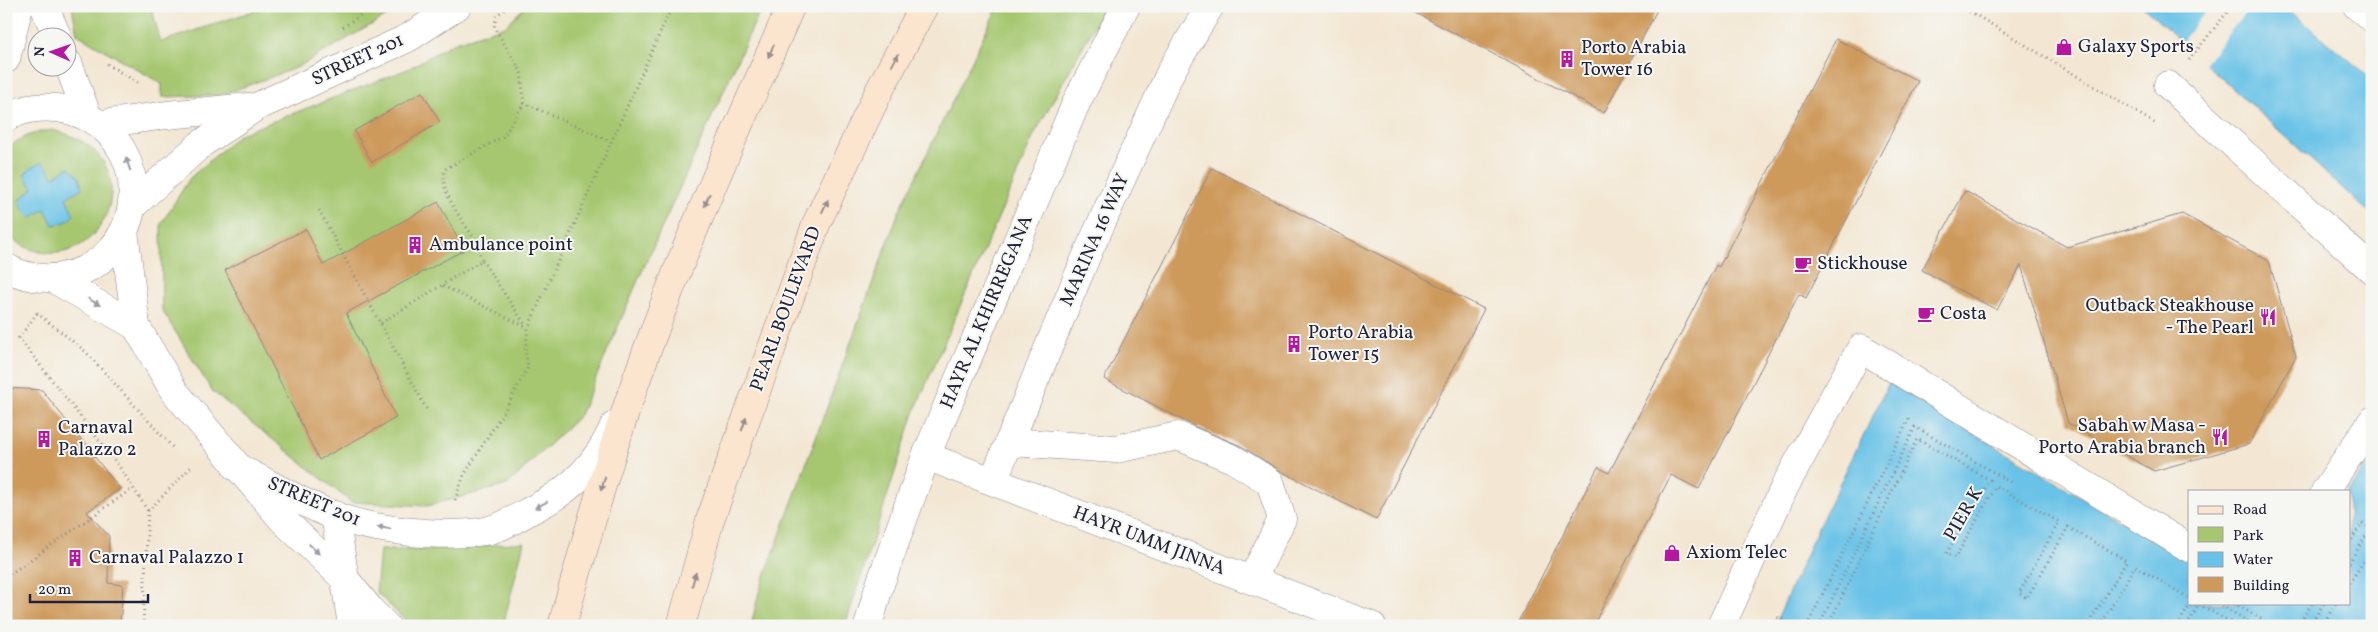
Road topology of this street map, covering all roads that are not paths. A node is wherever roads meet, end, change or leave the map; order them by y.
1 (19, 6) edge
2 (44, 6) edge
3 (457, 6) edge
4 (791, 6) edge
5 (924, 6) edge
6 (1126, 6) edge
7 (1210, 6) edge
8 (2357, 6) edge
9 (2372, 18) edge
10 (54, 28) edge
11 (6, 59) edge
12 (75, 78) edge
13 (2177, 93) road end
14 (256, 106) junction
15 (6, 118) edge
16 (94, 120) junction
17 (128, 219) junction
18 (7, 268) edge
19 (2372, 270) edge
20 (52, 278) junction
21 (136, 326) junction
22 (651, 338) junction
23 (2372, 421) edge
24 (1009, 442) junction
25 (926, 456) junction
26 (236, 467) junction
27 (993, 481) junction
28 (2326, 490) edge
29 (335, 515) junction
30 (2188, 547) edge
31 (345, 579) junction
32 (1252, 580) junction
33 (352, 626) edge
34 (386, 626) edge
35 (562, 626) edge
36 (681, 626) edge
37 (868, 626) edge
38 (1372, 626) edge
39 (1721, 626) edge

1 - 11 street
2 - 10 street
3 - 14 street, STREET 201
4 -> 22 main road
36 -> 5 main road, PEARL BOULEVARD
6 - 25 street, HAYR AL KHIRREGANA
7 - 24 street, MARINA 16 WAY
8 - 9 street
12 - 16 street
13 - 19 street
14 - 16 street, STREET 201
14 - 17 street, STREET 201
15 - 16 street
17 -> 16 street
17 - 20 street
17 - 21 street, STREET 201
18 - 20 street
20 -> 21 street, STREET 201
21 - 26 street, STREET 201
22 -> 29 street, STREET 201
22 -> 35 main road
23 - 28 street
24 - 27 street, MARINA 16 WAY
24 - 32 street
25 - 27 street, HAYR UMM JINNA
25 - 37 street, HAYR AL KHIRREGANA
26 - 29 street, STREET 201
26 -> 31 street, STREET 201
27 - 32 street, HAYR UMM JINNA
29 - 31 street
30 - 39 street
31 - 33 street
31 - 34 street, STREET 201
32 - 38 street, HAYR UMM JINNA

